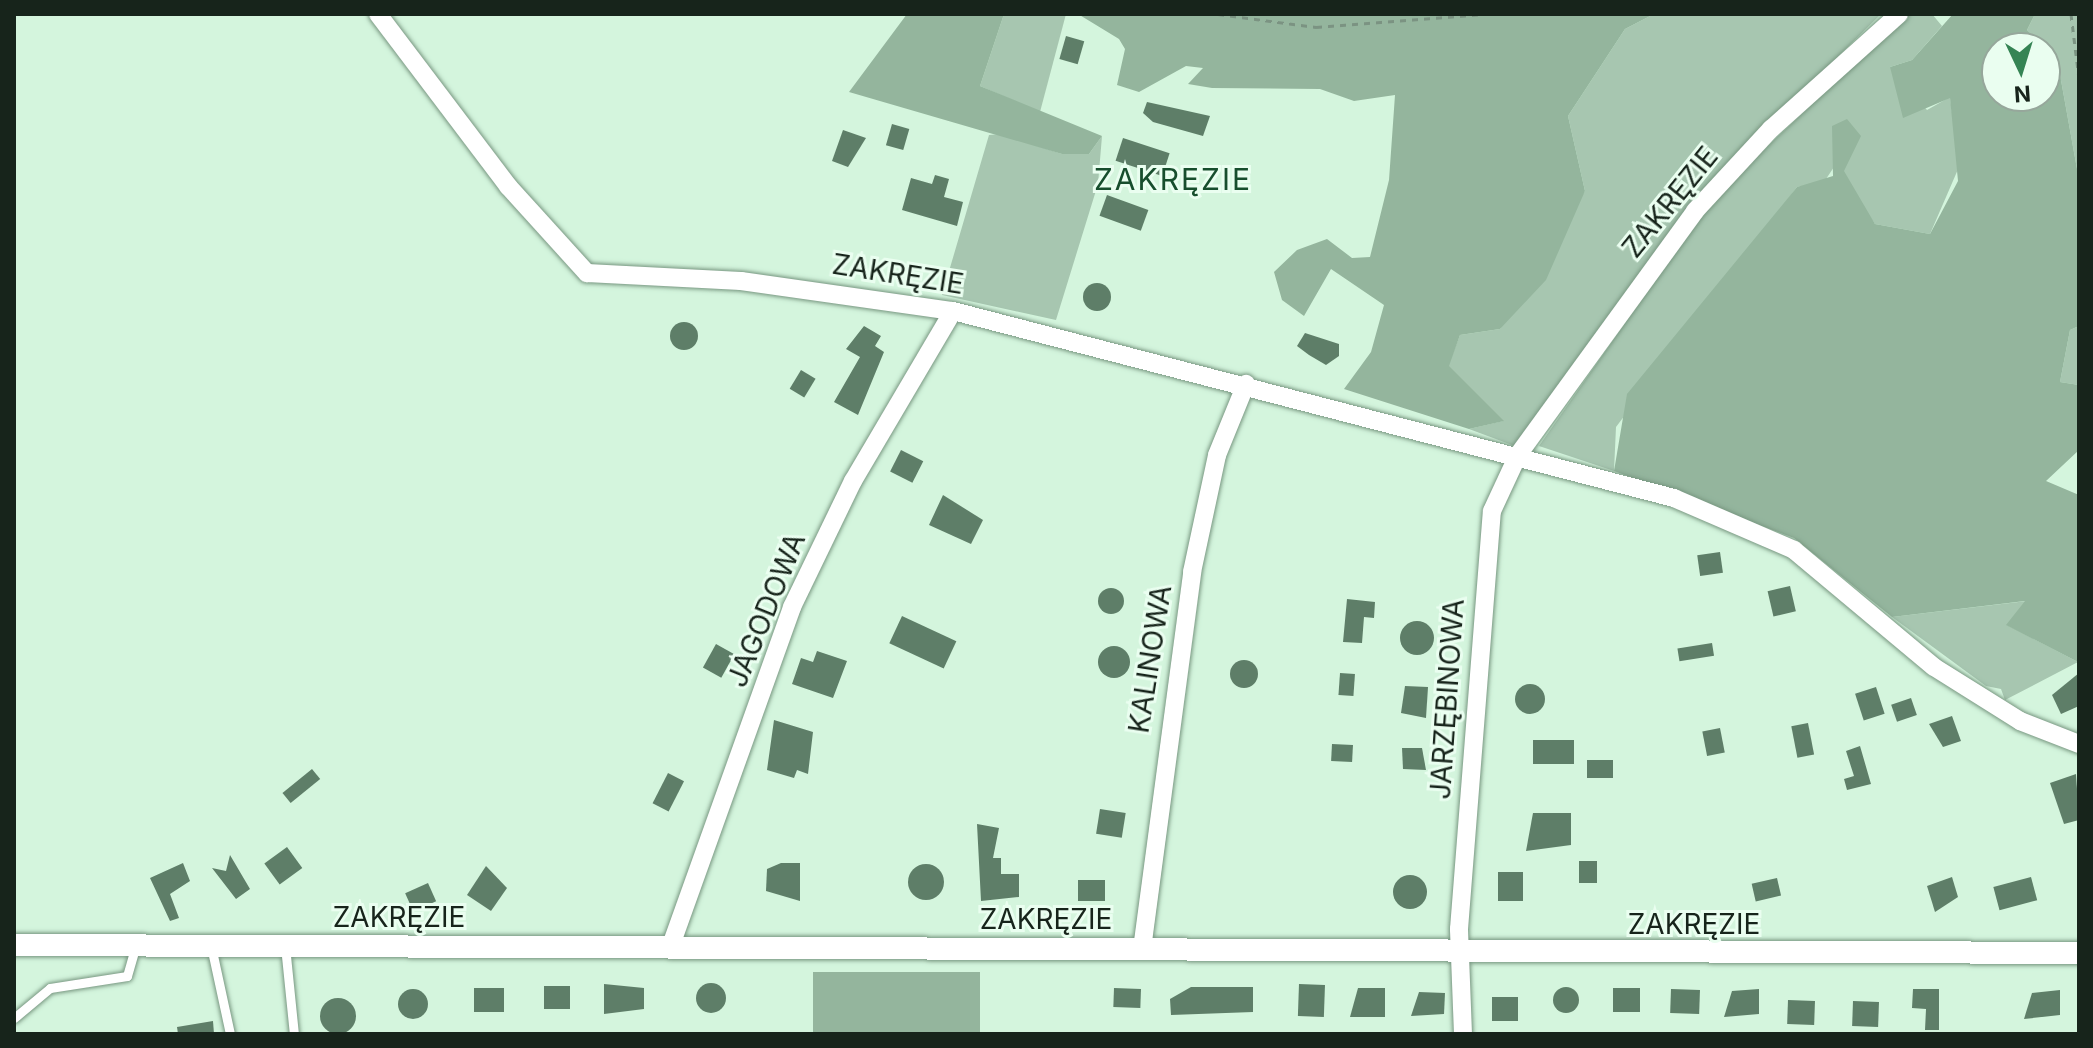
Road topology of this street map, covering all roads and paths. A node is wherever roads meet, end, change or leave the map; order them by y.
1 (378, 14) edge
2 (1218, 14) edge
3 (1484, 14) edge
4 (1899, 14) edge
5 (2071, 14) edge
6 (2079, 78) edge
7 (953, 311) junction
8 (1246, 384) junction
9 (1518, 455) junction
10 (2079, 744) edge
11 (14, 945) edge
12 (136, 945) junction
13 (211, 946) junction
14 (285, 946) junction
15 (670, 948) junction
16 (1142, 949) junction
17 (2079, 953) edge
18 (1461, 954) junction
19 (14, 1018) edge
20 (230, 1034) edge
21 (294, 1034) edge
22 (1463, 1034) edge

1 - 7 street, ZAKRĘZIE
2 - 3 path
4 - 9 street, ZAKRĘZIE
5 - 6 path
7 - 8 street, ZAKRĘZIE
7 - 15 street, JAGODOWA
8 - 9 street, ZAKRĘZIE
8 - 16 street, KALINOWA
9 - 10 street, ZAKRĘZIE
9 - 18 street, JARZĘBINOWA
11 - 12 street, ZAKRĘZIE
12 - 13 street, ZAKRĘZIE
12 - 19 lane
13 - 14 street, ZAKRĘZIE
13 - 20 lane
14 - 15 street, ZAKRĘZIE
14 - 21 lane
15 - 16 street, ZAKRĘZIE
16 - 18 street, ZAKRĘZIE
17 - 18 street, ZAKRĘZIE
18 - 22 street, JARZĘBINOWA

